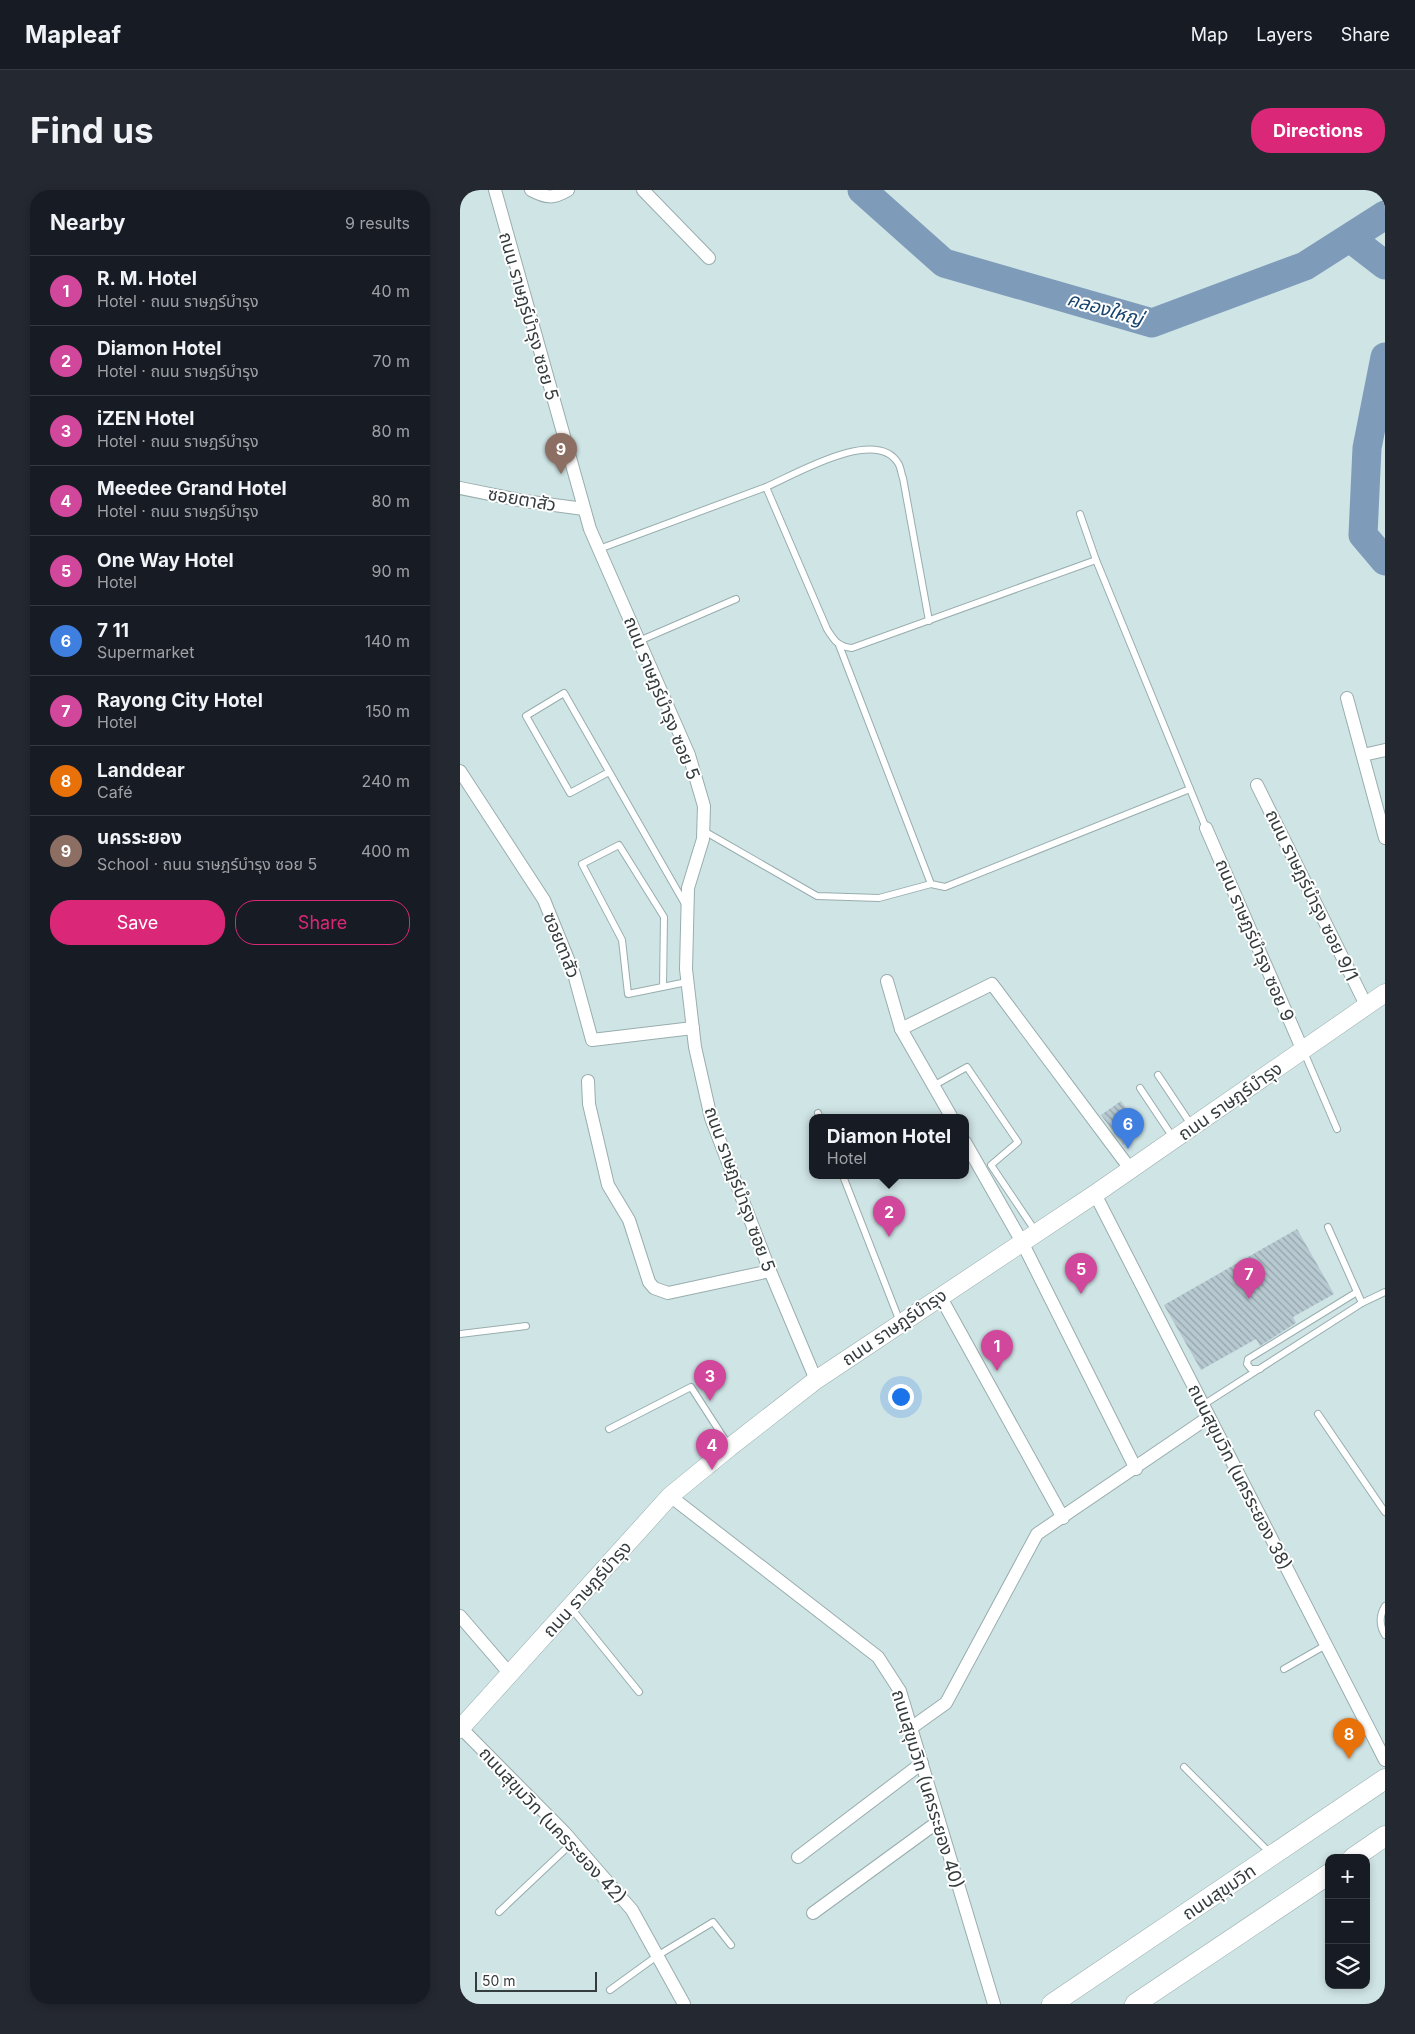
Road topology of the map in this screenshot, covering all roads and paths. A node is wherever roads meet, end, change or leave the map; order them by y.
1 (495, 190) edge
2 (531, 190) edge
3 (568, 190) edge
4 (643, 190) edge
5 (709, 258) dead end
6 (766, 487) junction
7 (460, 488) edge
8 (584, 509) junction
9 (1080, 514) dead end
10 (599, 550) junction
11 (1096, 560) junction
12 (736, 599) dead end
13 (929, 621) junction
14 (639, 642) junction
15 (839, 644) junction
16 (1347, 698) dead end
17 (1385, 750) edge
18 (1363, 755) junction
19 (610, 772) junction
20 (461, 774) edge
21 (1257, 784) dead end
22 (1190, 789) junction
23 (1206, 828) joint
24 (703, 835) junction
25 (1385, 838) edge
26 (931, 884) junction
27 (687, 907) junction
28 (887, 981) dead end
29 (687, 982) junction
30 (663, 986) junction
31 (1385, 993) edge
32 (1366, 1005) junction
33 (693, 1028) junction
34 (901, 1029) junction
35 (1303, 1051) junction
36 (1158, 1075) dead end
37 (588, 1081) dead end
38 (934, 1086) junction
39 (1140, 1088) dead end
40 (950, 1114) edge
41 (1193, 1128) junction
42 (1337, 1129) dead end
43 (1174, 1140) junction
44 (969, 1148) edge
45 (1131, 1170) junction
46 (844, 1179) edge
47 (1095, 1194) junction
48 (1328, 1227) dead end
49 (1030, 1238) junction
50 (770, 1271) junction
51 (1358, 1292) junction
52 (1385, 1292) edge
53 (940, 1296) junction
54 (1362, 1303) junction
55 (901, 1323) junction
56 (526, 1326) dead end
57 (460, 1334) edge
58 (1260, 1369) junction
59 (816, 1380) junction
60 (1203, 1405) junction
61 (1318, 1414) dead end
62 (1209, 1417) junction
63 (609, 1429) dead end
64 (730, 1447) junction
65 (1136, 1468) junction
66 (670, 1496) junction
67 (1385, 1512) edge
68 (1063, 1518) junction
69 (1385, 1606) edge
70 (570, 1607) junction
71 (460, 1616) edge
72 (1385, 1635) edge
73 (1326, 1645) junction
74 (1284, 1669) dead end
75 (510, 1674) junction
76 (639, 1692) dead end
77 (460, 1728) edge
78 (911, 1728) junction
79 (1385, 1760) edge
80 (922, 1763) junction
81 (1184, 1767) dead end
82 (1385, 1779) edge
83 (939, 1821) junction
84 (1385, 1836) edge
85 (573, 1842) junction
86 (1359, 1854) edge
87 (1272, 1855) junction
88 (798, 1857) dead end
89 (1325, 1877) edge
90 (499, 1912) dead end
91 (813, 1913) dead end
92 (731, 1945) dead end
93 (657, 1956) junction
94 (610, 1990) dead end
95 (684, 2004) edge
96 (994, 2004) edge
97 (1052, 2004) edge
98 (1135, 2004) edge

1 - 8 street, ถนน ราษฎร์บำรุง ซอย 5
2 - 3 street
4 - 5 street
6 - 10 lane
6 - 13 lane
6 - 15 lane
7 - 8 street, ซอยตาสัว
8 - 10 street, ถนน ราษฎร์บำรุง ซอย 5
9 - 11 lane
10 - 14 street, ถนน ราษฎร์บำรุง ซอย 5
11 - 13 lane
11 - 22 lane
12 - 14 lane
13 - 15 lane
14 - 24 street, ถนน ราษฎร์บำรุง ซอย 5
15 - 26 lane
16 - 18 street
17 - 18 street
18 - 25 street
19 - 19 lane
19 - 27 lane
20 - 33 street, ซอยตาสัว
21 - 32 street, ถนน ราษฎร์บำรุง ซอย 9/1
22 - 23 lane
22 - 26 lane
23 - 35 street, ถนน ราษฎร์บำรุง ซอย 9
24 - 26 lane
24 - 27 street, ถนน ราษฎร์บำรุง ซอย 5
27 - 29 street, ถนน ราษฎร์บำรุง ซอย 5
28 - 34 street
29 - 30 lane
29 - 33 street, ถนน ราษฎร์บำรุง ซอย 5
30 - 30 lane
31 - 32 street, ถนน ราษฎร์บำรุง
32 - 35 street, ถนน ราษฎร์บำรุง
33 - 50 street, ถนน ราษฎร์บำรุง ซอย 5
34 - 38 street
34 - 45 street
35 - 41 street, ถนน ราษฎร์บำรุง
35 - 42 lane
36 - 41 lane
37 - 50 street
38 - 40 street
38 - 49 lane
39 - 43 lane
41 - 43 street, ถนน ราษฎร์บำรุง
43 - 45 street, ถนน ราษฎร์บำรุง
44 - 49 street
45 - 47 street, ถนน ราษฎร์บำรุง
46 - 55 lane
47 - 49 street, ถนน ราษฎร์บำรุง
47 - 60 street, ถนนสุขุมวิท (นครระยอง 38)
48 - 51 lane
49 - 53 street, ถนน ราษฎร์บำรุง
49 - 65 street
50 - 59 street, ถนน ราษฎร์บำรุง ซอย 5
51 - 54 lane
51 - 58 lane
52 - 54 lane
53 - 55 street, ถนน ราษฎร์บำรุง
53 - 68 street
54 - 58 lane
55 - 59 street, ถนน ราษฎร์บำรุง
56 - 57 lane
58 - 60 lane
59 - 64 street, ถนน ราษฎร์บำรุง
60 - 62 street, ถนนสุขุมวิท (นครระยอง 38)
61 - 67 lane
62 - 65 street
62 - 73 street, ถนนสุขุมวิท (นครระยอง 38)
63 - 64 lane
64 - 66 street, ถนน ราษฎร์บำรุง
65 - 68 street
66 - 70 street, ถนน ราษฎร์บำรุง
66 - 78 street, ถนนสุขุมวิท (นครระยอง 40)
68 - 78 street
69 - 72 lane
70 - 75 street, ถนน ราษฎร์บำรุง
70 - 76 lane
71 - 75 street
73 - 74 lane
73 - 79 street, ถนนสุขุมวิท (นครระยอง 38)
75 - 77 street, ถนน ราษฎร์บำรุง
77 - 85 street, ถนนสุขุมวิท (นครระยอง 42)
78 - 80 street, ถนนสุขุมวิท (นครระยอง 40)
80 - 83 street, ถนนสุขุมวิท (นครระยอง 40)
80 - 88 street
81 - 87 lane
82 - 87 main road, ถนนสุขุมวิท
83 - 91 street
83 - 96 street, ถนนสุขุมวิท (นครระยอง 40)
84 - 86 main road
85 - 90 lane
85 - 93 street, ถนนสุขุมวิท (นครระยอง 42)
87 - 97 main road, ถนนสุขุมวิท
89 - 98 main road
92 - 93 lane
93 - 94 lane
93 - 95 street, ถนนสุขุมวิท (นครระยอง 42)

